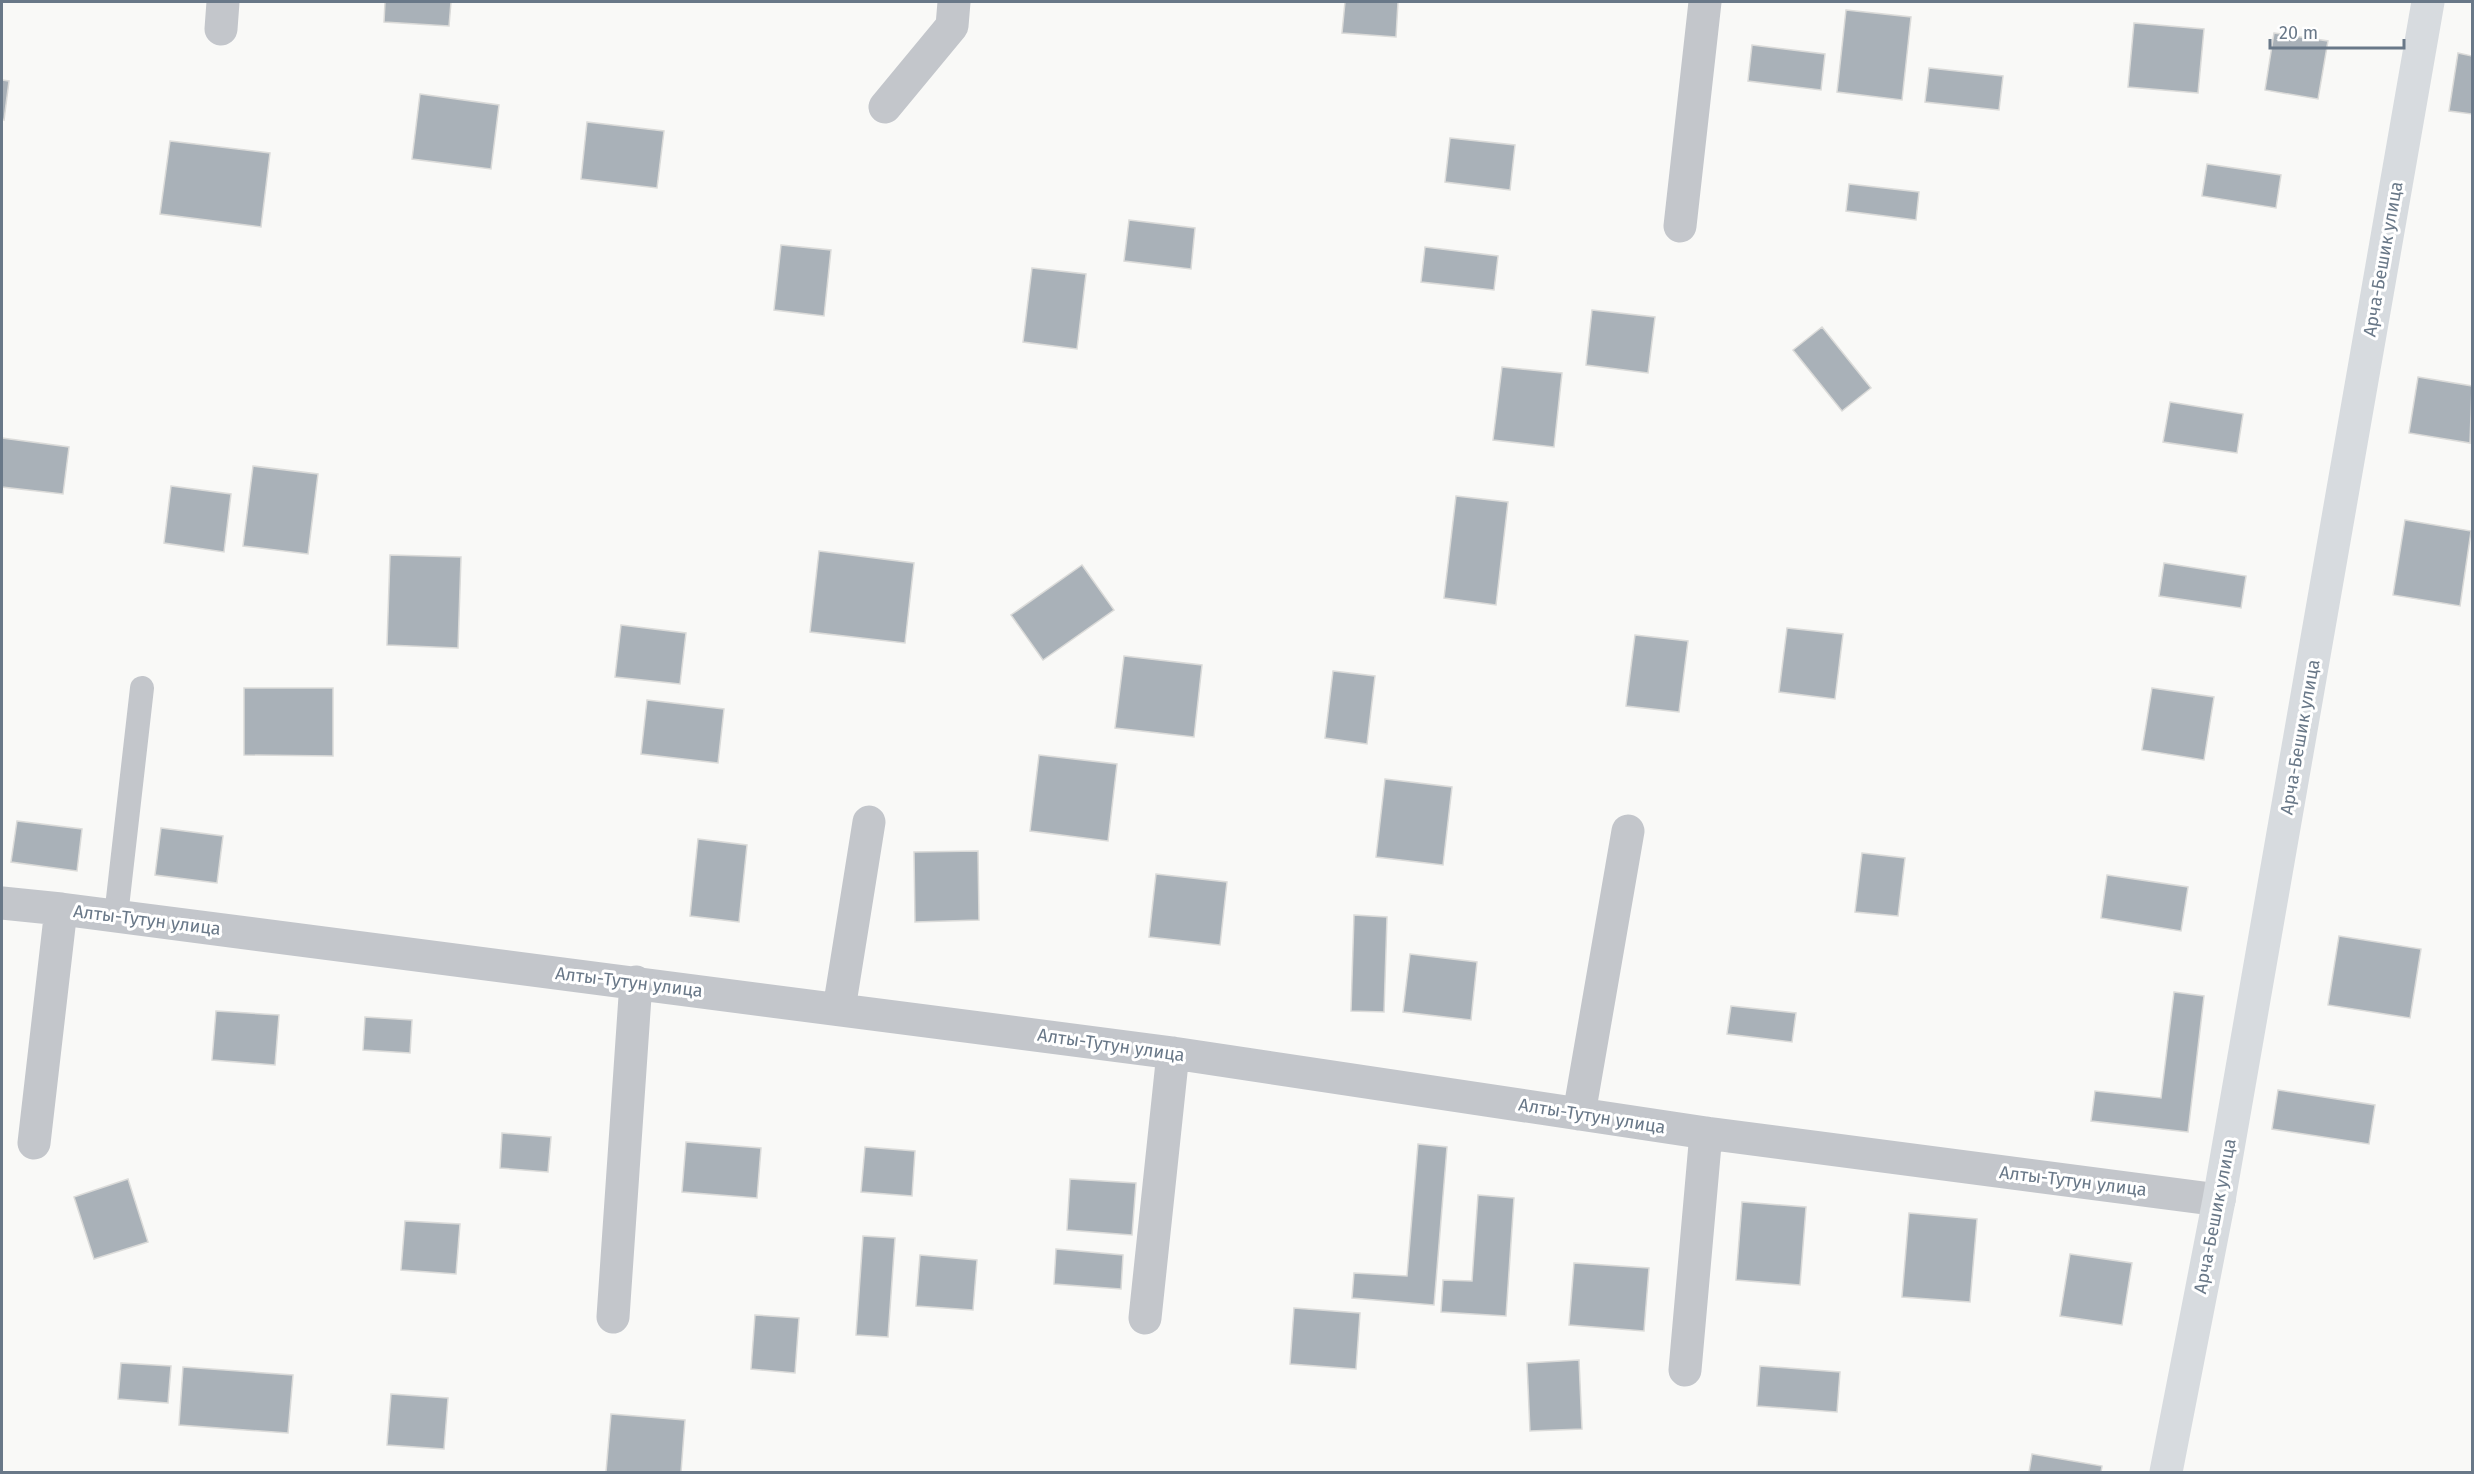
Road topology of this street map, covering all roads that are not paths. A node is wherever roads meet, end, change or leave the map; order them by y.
1 (954, 2) edge
2 (1705, 2) edge
3 (2428, 2) edge
4 (885, 107) dead end
5 (1680, 226) dead end
6 (142, 688) dead end
7 (869, 822) dead end
8 (1628, 831) dead end
9 (2, 903) edge
10 (61, 909) junction
11 (116, 916) junction
12 (636, 982) junction
13 (839, 1009) junction
14 (1173, 1053) junction
15 (1579, 1114) junction
16 (1706, 1133) junction
17 (34, 1143) dead end
18 (2219, 1200) junction
19 (613, 1317) dead end
20 (1145, 1318) dead end
21 (1685, 1370) dead end
22 (2166, 1473) edge

1 - 4 street
2 - 5 street
3 - 18 street, Арча-Бешик улица
6 - 11 lane
7 - 13 street
8 - 15 street
9 - 10 street, Алты-Тутун улица
10 - 11 street, Алты-Тутун улица
10 - 17 street
11 - 12 street, Алты-Тутун улица
12 - 13 street, Алты-Тутун улица
12 - 19 street
13 - 14 street, Алты-Тутун улица
14 - 15 street, Алты-Тутун улица
14 - 20 street
15 - 16 street, Алты-Тутун улица
16 - 18 street, Алты-Тутун улица
16 - 21 street
18 - 22 street, Арча-Бешик улица

